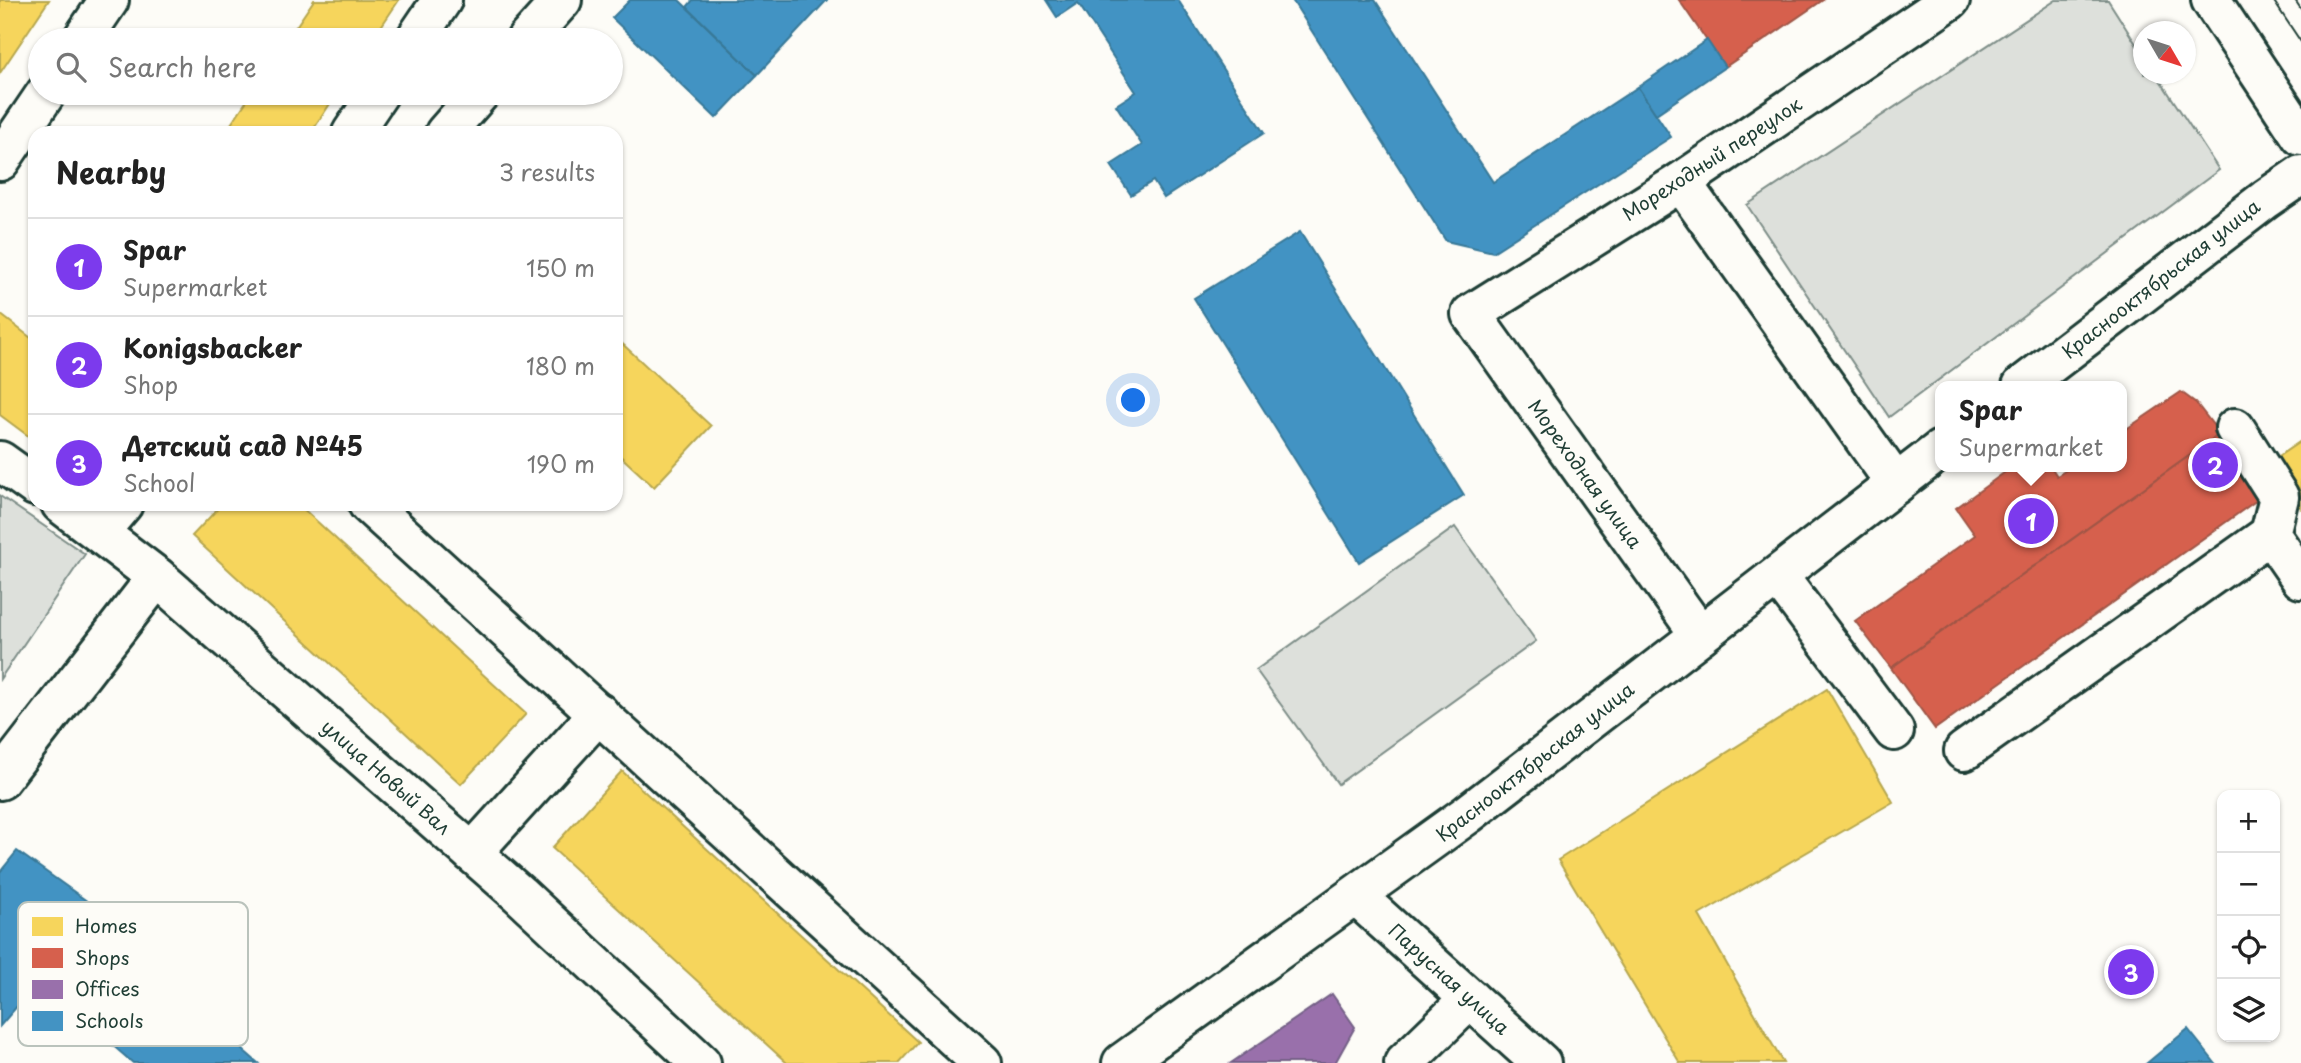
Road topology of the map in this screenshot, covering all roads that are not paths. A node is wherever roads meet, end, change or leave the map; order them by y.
1 (109, 0) edge
2 (442, 0) edge
3 (562, 0) edge
4 (1950, 0) edge
5 (2211, 0) edge
6 (90, 28) edge
7 (423, 28) edge
8 (537, 28) edge
9 (38, 105) edge
10 (371, 105) edge
11 (470, 105) edge
12 (357, 126) edge
13 (451, 126) edge
14 (2301, 136) edge
15 (0, 161) edge
16 (2301, 175) edge
17 (1681, 182) junction
18 (1471, 314) joint
19 (2029, 381) edge
20 (2235, 428) dead end
21 (1935, 454) edge
22 (0, 461) edge
23 (28, 481) edge
24 (1896, 484) junction
25 (88, 511) edge
26 (376, 511) edge
27 (111, 517) edge
28 (2270, 534) junction
29 (1778, 576) junction
30 (157, 577) junction
31 (2301, 579) edge
32 (1700, 635) junction
33 (599, 713) junction
34 (1894, 731) dead end
35 (1964, 751) dead end
36 (3, 770) edge
37 (472, 853) junction
38 (1356, 895) junction
39 (1470, 999) junction
40 (701, 1063) edge
41 (982, 1063) edge
42 (1122, 1063) edge
43 (1404, 1063) edge
44 (1541, 1063) edge

1 - 6 street
2 - 7 street
3 - 8 street
4 - 17 street, Мореходный переулок
5 - 14 street
9 - 15 street
10 - 12 street
11 - 13 street
16 - 19 street, Краснооктябрьская улица
17 - 18 street, Мореходный переулок
17 - 24 street
18 - 32 street, Мореходная улица
20 - 28 street
21 - 24 street, Краснооктябрьская улица
22 - 23 street
24 - 29 street, Краснооктябрьская улица
25 - 27 street, улица Новый Вал
26 - 33 street
27 - 30 street, улица Новый Вал
28 - 31 street
28 - 35 street
29 - 32 street, Краснооктябрьская улица
29 - 34 street
30 - 36 street
30 - 37 street, улица Новый Вал
32 - 38 street, Краснооктябрьская улица
33 - 37 street
33 - 41 street
37 - 40 street, улица Новый Вал
38 - 39 street, Парусная улица
38 - 42 street, Краснооктябрьская улица
39 - 43 street
39 - 44 street, Парусная улица

